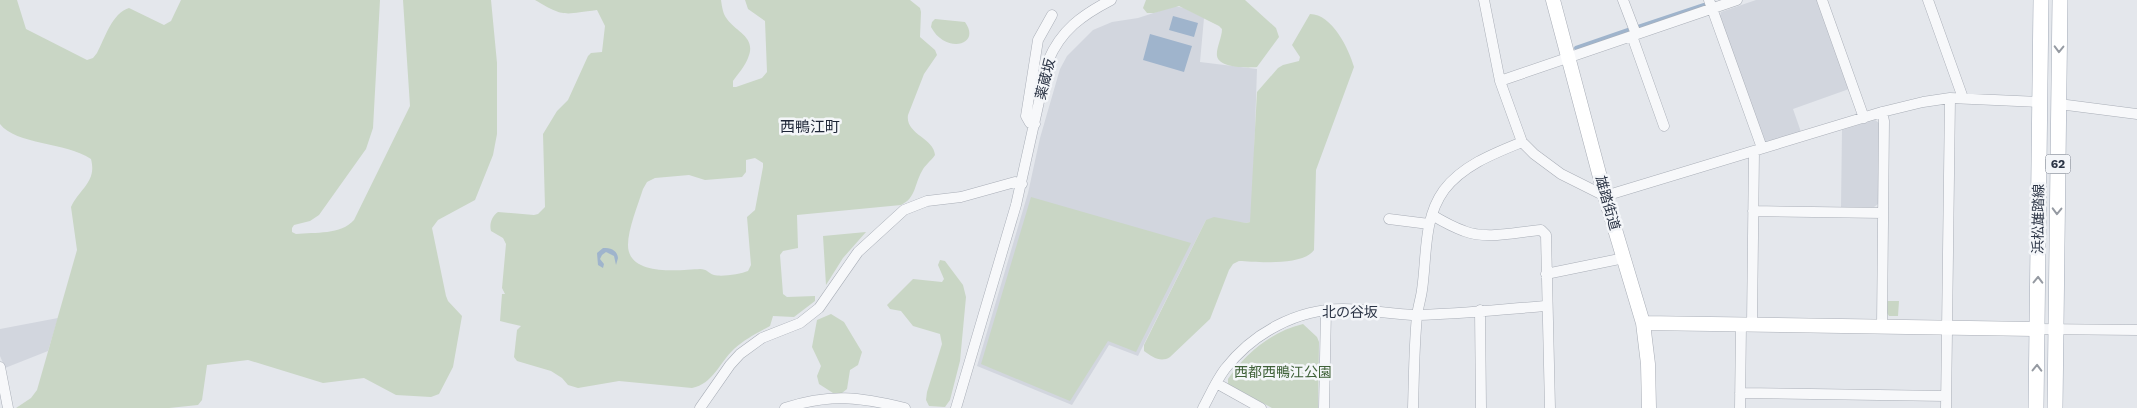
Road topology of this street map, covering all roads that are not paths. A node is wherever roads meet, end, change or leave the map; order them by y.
1 (1111, 0) edge
2 (1484, 0) edge
3 (1553, 0) edge
4 (1623, 0) edge
5 (1737, 0) edge
6 (1822, 0) edge
7 (1928, 0) edge
8 (2041, 0) edge
9 (2060, 0) edge
10 (1711, 4) edge
11 (1052, 15) dead end
12 (1634, 35) junction
13 (1568, 57) junction
14 (1500, 81) junction
15 (1950, 98) junction
16 (1963, 98) junction
17 (2040, 102) junction
18 (2059, 104) junction
19 (1882, 112) junction
20 (2137, 114) edge
21 (1864, 118) junction
22 (1035, 124) junction
23 (1664, 126) dead end
24 (1522, 142) junction
25 (1758, 150) junction
26 (1022, 184) junction
27 (1606, 196) junction
28 (1753, 211) junction
29 (1883, 213) junction
30 (1389, 219) dead end
31 (1430, 220) junction
32 (1624, 258) junction
33 (1546, 274) junction
34 (1547, 306) junction
35 (1326, 310) junction
36 (1480, 310) junction
37 (1418, 315) junction
38 (1643, 323) junction
39 (1746, 324) junction
40 (1882, 326) junction
41 (1947, 327) junction
42 (2037, 329) junction
43 (2056, 329) junction
44 (2137, 330) edge
45 (0, 366) edge
46 (1216, 383) junction
47 (1740, 393) junction
48 (1946, 396) junction
49 (8, 408) edge
50 (700, 408) edge
51 (786, 408) edge
52 (905, 408) edge
53 (956, 408) edge
54 (1203, 408) edge
55 (1261, 408) edge
56 (1324, 408) edge
57 (1413, 408) edge
58 (1480, 408) edge
59 (1550, 408) edge
60 (1649, 408) edge
61 (1740, 408) edge
62 (1946, 408) edge
63 (2036, 408) edge
64 (2055, 408) edge

1 - 22 street, 薬蔵坂
2 - 14 street
3 - 13 street, 雄踏街道
4 - 12 street
5 - 10 street
6 - 21 street
7 - 16 street
8 - 17 main road, 浜松雄踏線 / 62
9 -> 18 main road, 浜松雄踏線 / 62
10 - 12 street
10 - 25 street
11 - 22 street
12 - 13 street
12 - 23 street
13 - 14 street
13 - 27 street, 雄踏街道
14 - 24 street
15 - 16 street
15 - 19 street
15 - 41 street
16 - 17 street
42 -> 17 main road, 浜松雄踏線 / 62
18 - 20 street
18 -> 43 main road, 浜松雄踏線 / 62
19 - 21 street
19 - 29 street
21 - 25 street
22 - 26 street, 薬蔵坂
24 - 27 street
24 - 31 street
25 - 27 street
25 - 28 street
26 - 50 street
26 - 53 street, 薬蔵坂
27 - 32 street, 雄踏街道
28 - 29 street
28 - 39 street
29 - 40 street
30 - 31 street
31 - 33 street
31 - 37 street
32 - 33 street
32 - 38 street, 雄踏街道
33 - 34 street
34 - 36 street, 北の谷坂
34 - 59 street
35 - 37 street, 北の谷坂
35 - 46 street, 北の谷坂
35 - 56 street
36 - 37 street, 北の谷坂
36 - 58 street
37 - 57 street
38 - 39 street
38 - 60 street, 雄踏街道
39 - 40 street
39 - 47 street
40 - 41 street
41 - 42 street
41 - 48 street
42 - 43 street
63 -> 42 main road, 浜松雄踏線 / 62
43 - 44 street
43 - 64 main road, 浜松雄踏線 / 62
45 - 49 street
46 - 54 street, 北の谷坂
46 - 55 street
47 - 48 street
47 - 61 street
48 - 62 street
51 - 52 street

